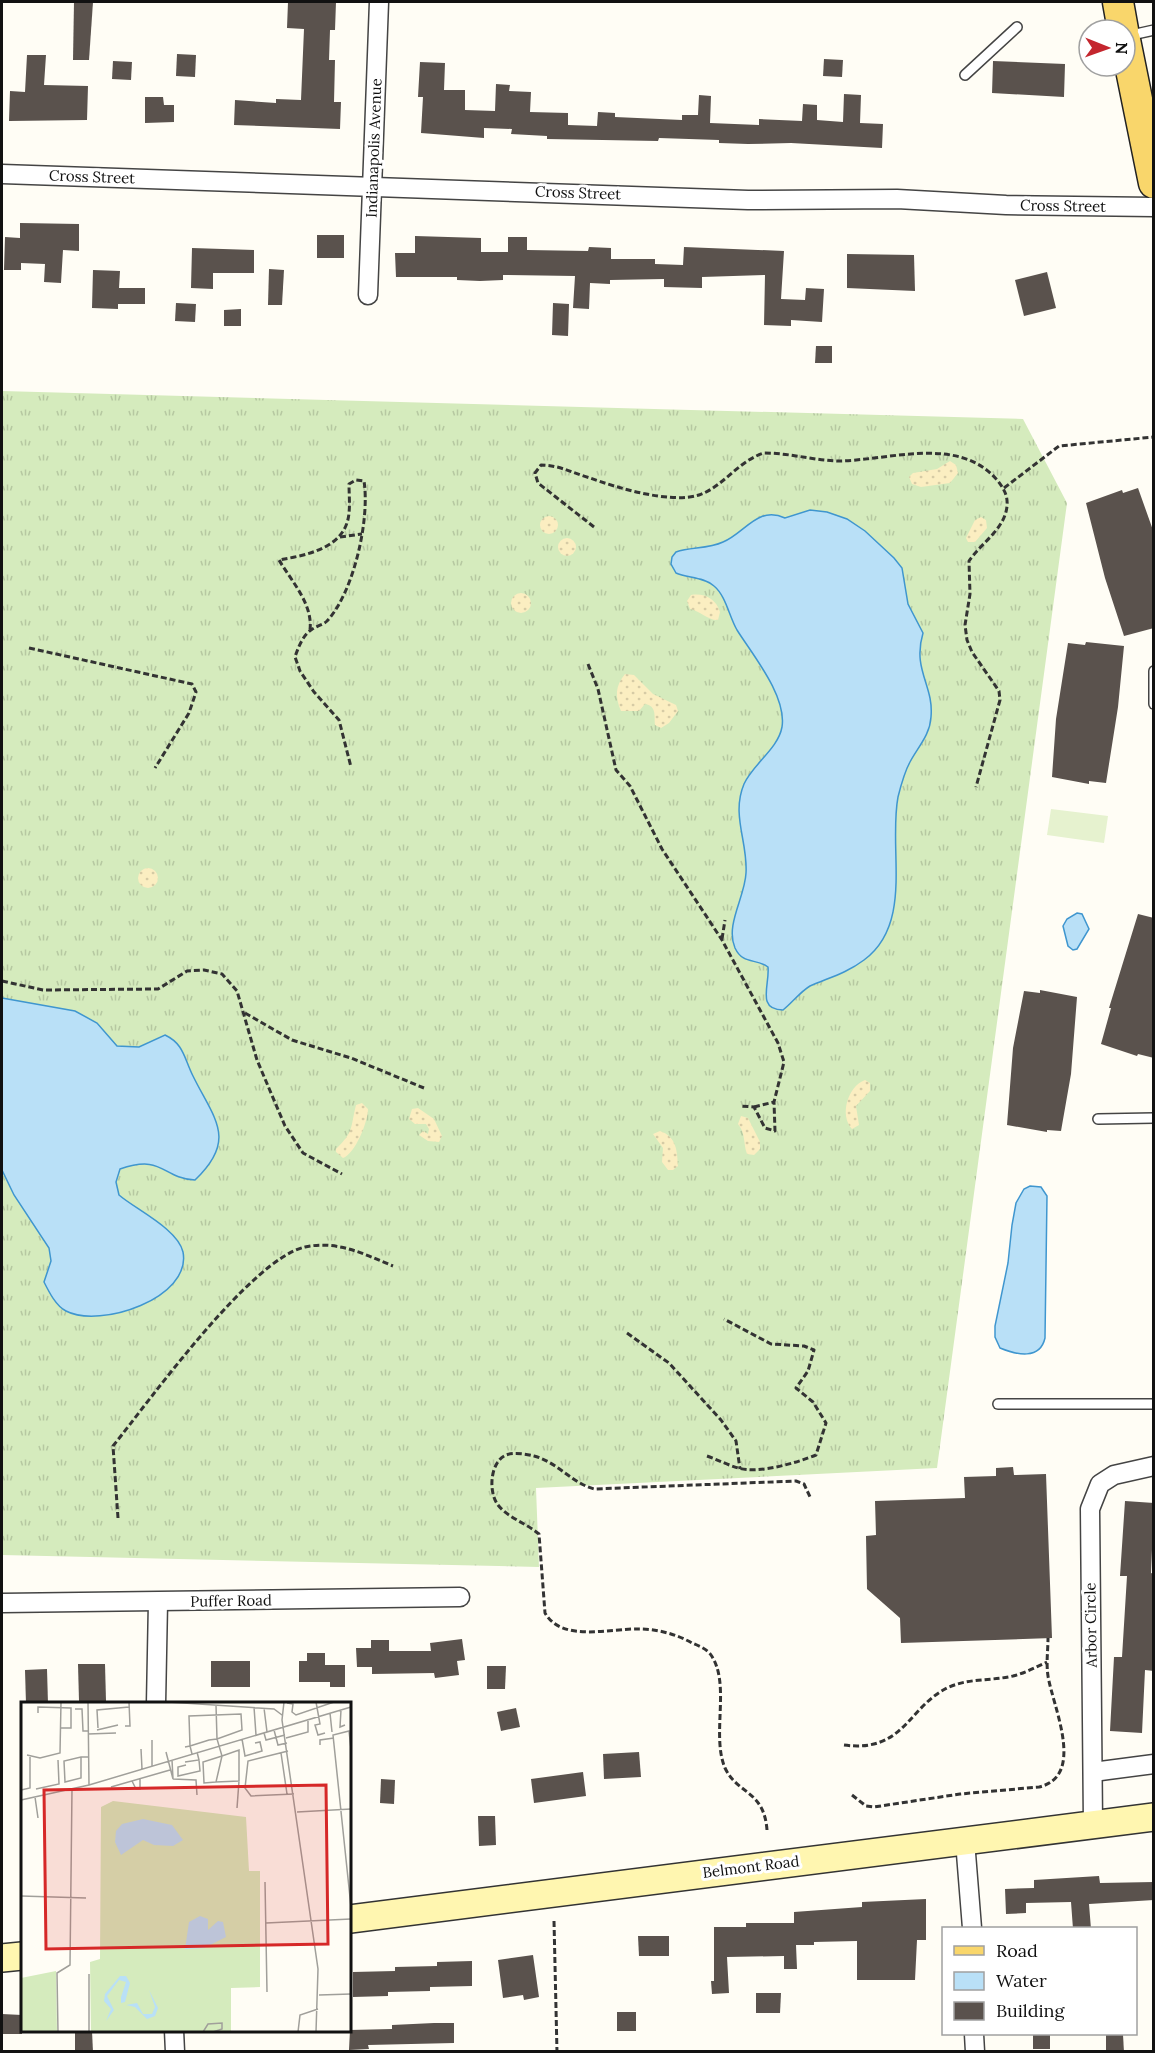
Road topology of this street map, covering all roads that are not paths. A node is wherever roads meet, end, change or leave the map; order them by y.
1 (379, 2) edge
2 (1118, 2) edge
3 (1121, 18) edge
4 (1017, 27) dead end
5 (1154, 30) edge
6 (1137, 35) edge
7 (965, 75) dead end
8 (1133, 78) edge
9 (2, 174) edge
10 (1154, 183) edge
11 (373, 186) junction
12 (1154, 207) edge
13 (368, 295) dead end
14 (1154, 671) edge
15 (1154, 704) edge
16 (1154, 1118) edge
17 (1098, 1119) dead end
18 (998, 1404) dead end
19 (1154, 1404) edge
20 (1154, 1466) edge
21 (460, 1597) dead end
22 (158, 1602) junction
23 (2, 1603) edge
24 (156, 1702) edge
25 (1154, 1764) edge
26 (1093, 1772) junction
27 (1154, 1817) edge
28 (1093, 1824) junction
29 (965, 1841) junction
30 (351, 1919) edge
31 (972, 1927) edge
32 (21, 1956) edge
33 (2, 1958) edge
34 (174, 2032) edge
35 (974, 2035) edge
36 (175, 2052) edge
37 (975, 2052) edge

1 - 11 street, Indianapolis Avenue
2 - 3 main road
4 - 7 lane
5 - 6 lane
8 - 10 main road
9 - 11 street, Cross Street
11 - 12 street, Cross Street
11 - 13 street, Indianapolis Avenue
14 - 15 lane
16 - 17 lane
18 - 19 lane
20 - 26 street, Arbor Circle
21 - 22 street, Puffer Road
22 - 23 street, Puffer Road
22 - 24 street
25 - 26 street
26 - 28 street, Arbor Circle
27 - 28 main road, Belmont Road
28 - 29 main road, Belmont Road
29 - 30 main road, Belmont Road
29 - 31 street
32 - 33 main road
34 - 36 street
35 - 37 street

